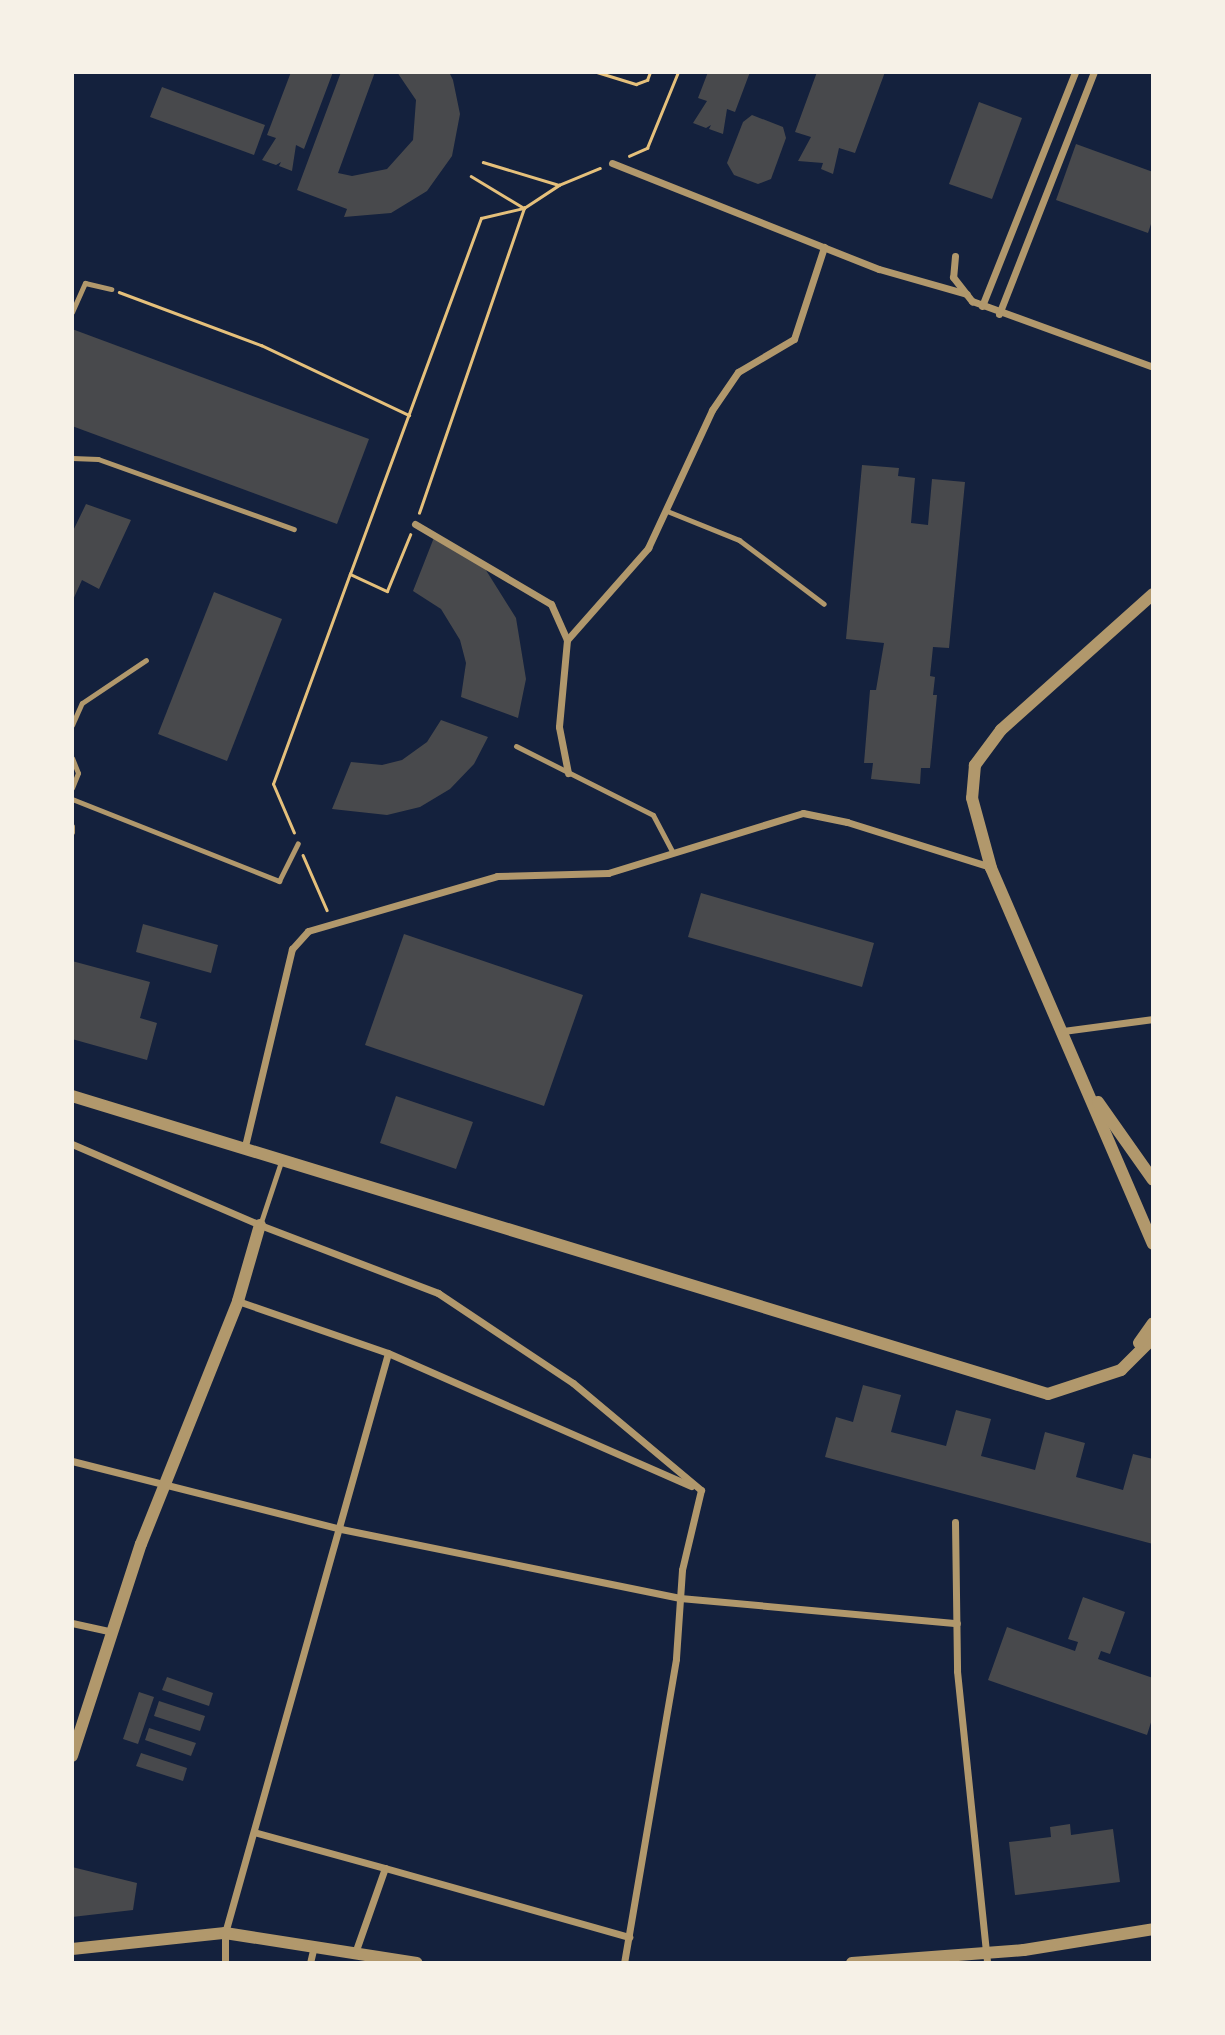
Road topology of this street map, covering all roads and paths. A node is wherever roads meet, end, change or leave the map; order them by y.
1 (597, 72) edge
2 (650, 72) edge
3 (678, 72) edge
4 (1075, 72) edge
5 (1094, 72) edge
6 (483, 163) dead end
7 (612, 163) junction
8 (471, 177) dead end
9 (559, 185) junction
10 (524, 208) junction
11 (824, 247) junction
12 (955, 256) dead end
13 (111, 289) joint
14 (967, 294) junction
15 (982, 306) junction
16 (72, 312) edge
17 (999, 314) junction
18 (1153, 367) edge
19 (409, 415) junction
20 (72, 458) edge
21 (667, 511) junction
22 (415, 524) junction
23 (294, 529) dead end
24 (350, 574) junction
25 (1153, 594) edge
26 (824, 604) dead end
27 (567, 640) junction
28 (146, 660) dead end
29 (72, 725) edge
30 (516, 746) dead end
31 (72, 758) edge
32 (568, 772) junction
33 (72, 788) edge
34 (72, 799) edge
35 (72, 826) edge
36 (72, 832) edge
37 (298, 843) junction
38 (673, 853) junction
39 (991, 868) junction
40 (327, 909) dead end
41 (1153, 1019) edge
42 (1063, 1031) junction
43 (1084, 1081) junction
44 (72, 1096) edge
45 (72, 1144) edge
46 (245, 1146) junction
47 (282, 1159) junction
48 (1153, 1180) edge
49 (260, 1226) junction
50 (1153, 1244) edge
51 (238, 1301) junction
52 (1153, 1323) edge
53 (1153, 1338) edge
54 (388, 1353) junction
55 (1121, 1370) junction
56 (72, 1461) edge
57 (162, 1487) junction
58 (701, 1490) junction
59 (955, 1522) dead end
60 (341, 1529) junction
61 (680, 1598) junction
62 (72, 1623) edge
63 (957, 1623) junction
64 (113, 1632) junction
65 (72, 1756) edge
66 (254, 1832) junction
67 (385, 1868) junction
68 (1153, 1929) edge
69 (225, 1933) junction
70 (629, 1937) junction
71 (314, 1946) junction
72 (72, 1949) edge
73 (355, 1953) junction
74 (986, 1959) edge
75 (225, 1963) edge
76 (310, 1963) edge
77 (417, 1963) edge
78 (624, 1963) edge
79 (852, 1963) edge

1 - 2 path
3 - 7 path
4 - 15 street
5 - 17 street
6 - 9 path
7 - 9 path
7 - 11 street
8 - 10 path
9 - 10 path
10 - 19 path
10 - 22 path
11 - 14 street
11 - 21 street
12 - 14 street
13 - 16 lane
13 - 19 path
14 - 15 street
15 - 17 street
17 - 18 street
19 - 24 path
20 - 23 lane
21 - 26 lane
21 - 27 street
22 - 24 path
22 - 27 street
24 - 37 path
25 - 39 street
27 - 32 street
28 - 29 lane
30 - 32 lane
31 - 33 lane
32 - 38 lane
34 - 37 lane
35 - 36 lane
37 - 40 path
38 - 39 street
38 - 46 street
39 - 42 street
41 - 42 street
42 - 43 street
43 - 48 street
43 - 50 street
44 - 46 street
45 - 49 street
46 - 47 street
47 - 49 lane
47 - 55 street
49 - 51 street
49 - 58 street
51 - 54 street
51 - 57 street
52 - 55 street
53 - 55 street
54 - 58 street
54 - 60 street
56 - 57 street
57 - 60 street
57 - 64 street
58 - 61 street
59 - 63 street
60 - 61 street
60 - 66 street
61 - 63 street
61 - 70 street
62 - 64 street
63 - 74 street
64 - 65 street
66 - 67 street
66 - 69 street
67 - 70 street
67 - 73 street
68 - 74 street
69 - 71 street
69 - 72 street
69 - 75 street
70 - 78 street
71 - 73 street
71 - 76 street
73 - 77 street
74 - 79 street

